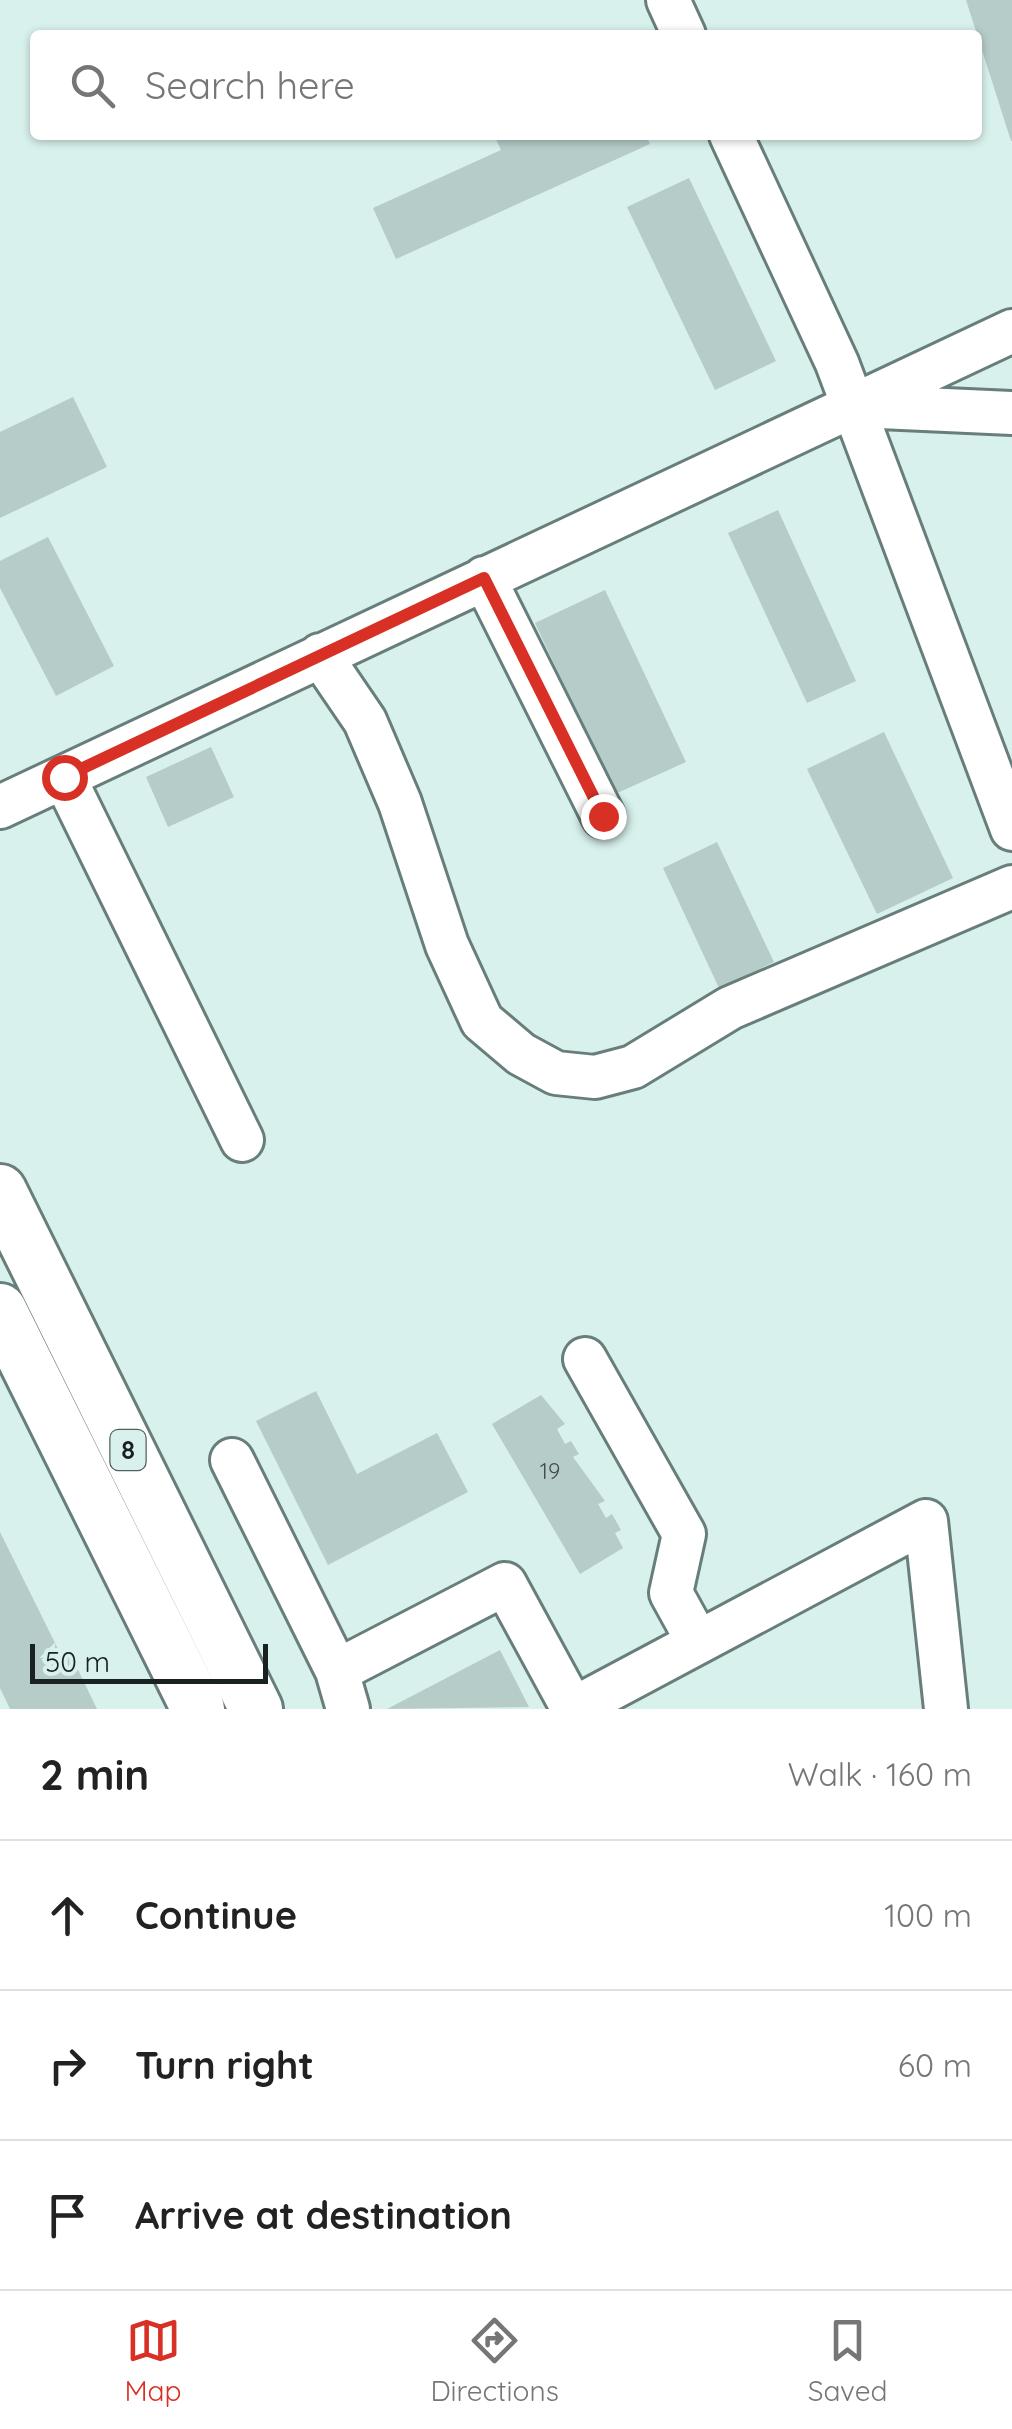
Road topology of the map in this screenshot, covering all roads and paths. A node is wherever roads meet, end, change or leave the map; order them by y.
1 (668, 0) edge
2 (682, 30) edge
3 (732, 140) edge
4 (1012, 332) edge
5 (853, 406) junction
6 (1012, 413) edge
7 (484, 578) junction
8 (320, 655) junction
9 (64, 777) junction
10 (0, 808) edge
11 (603, 816) dead end
12 (1012, 830) edge
13 (1012, 888) edge
14 (242, 1140) dead end
15 (0, 1191) edge
16 (0, 1310) edge
17 (585, 1360) dead end
18 (232, 1460) dead end
19 (698, 1642) junction
20 (342, 1690) edge
21 (587, 1705) edge
22 (198, 1709) edge
23 (256, 1709) edge
24 (946, 1709) edge

1 - 2 street
3 - 5 street
4 - 5 street
5 - 6 street
5 - 7 street
5 - 12 street
7 - 8 street
7 - 11 street
8 - 9 street
8 - 13 street
9 - 10 street
9 - 14 street
15 - 23 main road, 8
16 - 22 main road, 8
17 - 19 street
18 - 20 street
19 - 21 street
19 - 24 street
20 - 21 street

